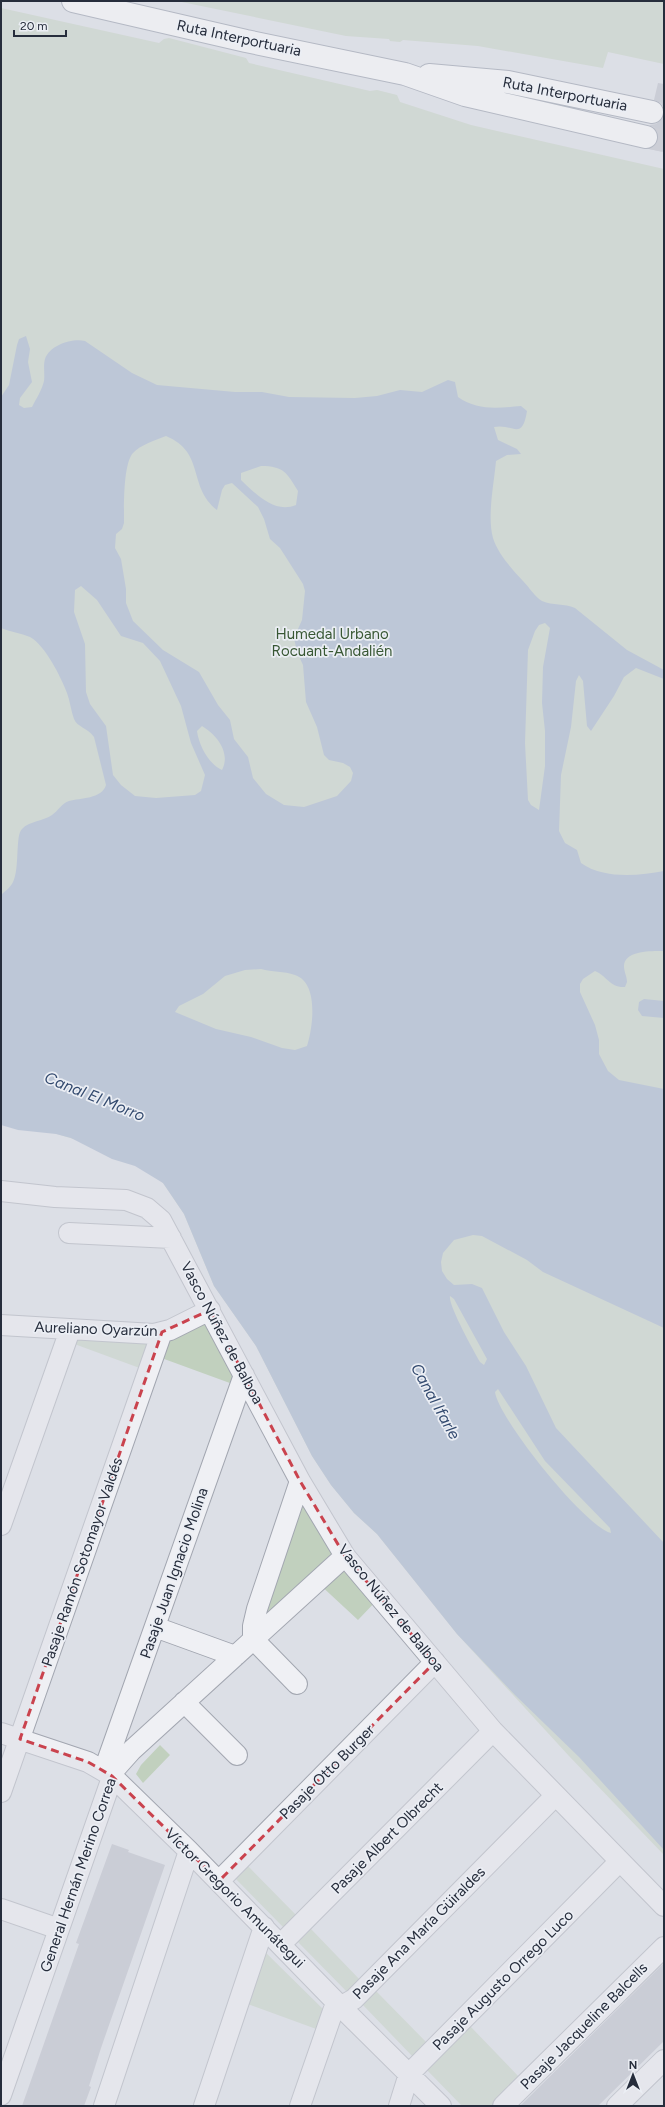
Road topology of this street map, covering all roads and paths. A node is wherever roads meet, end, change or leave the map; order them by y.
1 (74, 1) edge
2 (405, 74) junction
3 (652, 112) dead end
4 (646, 137) tunnel mouth
5 (1, 1191) edge
6 (69, 1233) dead end
7 (171, 1238) junction
8 (210, 1310) junction
9 (1, 1326) edge
10 (70, 1330) junction
11 (162, 1332) junction
12 (244, 1375) junction
13 (300, 1481) junction
14 (1, 1525) edge
15 (345, 1556) junction
16 (155, 1627) junction
17 (253, 1639) junction
18 (235, 1656) junction
19 (435, 1662) junction
20 (297, 1684) dead end
21 (184, 1702) junction
22 (493, 1731) junction
23 (1, 1733) edge
24 (20, 1739) junction
25 (237, 1755) dead end
26 (108, 1773) junction
27 (1, 1792) edge
28 (555, 1796) junction
29 (189, 1851) junction
30 (620, 1861) junction
31 (218, 1881) junction
32 (664, 1906) edge
33 (1, 1909) edge
34 (264, 1927) junction
35 (59, 1929) junction
36 (281, 1944) junction
37 (664, 1947) edge
38 (340, 2006) junction
39 (664, 2060) edge
40 (409, 2074) junction
41 (1, 2095) edge
42 (104, 2106) edge
43 (204, 2106) edge
44 (300, 2106) edge
45 (399, 2106) edge
46 (441, 2106) edge
47 (503, 2106) edge
48 (617, 2106) edge

1 - 2 highway, Ruta Interportuaria
2 - 3 highway, Ruta Interportuaria
2 - 4 highway, Ruta Interportuaria
5 - 7 street, Vasco Núñez de Balboa
6 - 7 street
7 - 8 street, Vasco Núñez de Balboa
8 - 11 street, Aureliano Oyarzún
8 - 12 street, Vasco Núñez de Balboa
9 - 10 street, Aureliano Oyarzún
10 - 11 street, Aureliano Oyarzún
10 - 14 street
11 - 24 street, Pasaje Ramón Sotomayor Valdés
12 - 13 street, Vasco Núñez de Balboa
12 - 16 street, Pasaje Juan Ignacio Molina
13 - 15 street, Vasco Núñez de Balboa
13 - 17 street
15 - 17 street, General Hernán Merino Correa
15 - 19 street, Vasco Núñez de Balboa
16 - 18 street
16 - 26 street, Pasaje Juan Ignacio Molina
17 - 18 street, General Hernán Merino Correa
17 - 20 street
18 - 21 street, General Hernán Merino Correa
19 - 22 street, Vasco Núñez de Balboa
19 - 31 street, Pasaje Otto Burger
21 - 25 street
21 - 26 street, General Hernán Merino Correa
22 - 28 street, Vasco Núñez de Balboa
22 - 36 street, Pasaje Albert Olbrecht
23 - 24 street, Víctor Gregorio Amunátegui
24 - 26 street, Víctor Gregorio Amunátegui
24 - 27 street, Pasaje Ramón Sotomayor Valdés
26 - 29 street, Víctor Gregorio Amunátegui
26 - 35 street, General Hernán Merino Correa
28 - 30 street, Vasco Núñez de Balboa
28 - 38 street, Pasaje Ana María Güiraldes
29 - 31 street, Víctor Gregorio Amunátegui
29 - 42 street
30 - 32 street, Vasco Núñez de Balboa
30 - 40 street, Pasaje Augusto Orrego Luco
31 - 34 street, Víctor Gregorio Amunátegui
33 - 35 street
34 - 36 street, Víctor Gregorio Amunátegui
34 - 43 street
35 - 41 street, General Hernán Merino Correa
36 - 38 street, Víctor Gregorio Amunátegui
37 - 47 street, Pasaje Jacqueline Balcells
38 - 40 street, Víctor Gregorio Amunátegui
38 - 44 street, Pasaje Ana María Güiraldes
39 - 48 street
40 - 45 street, Pasaje Augusto Orrego Luco
40 - 46 street, Víctor Gregorio Amunátegui

